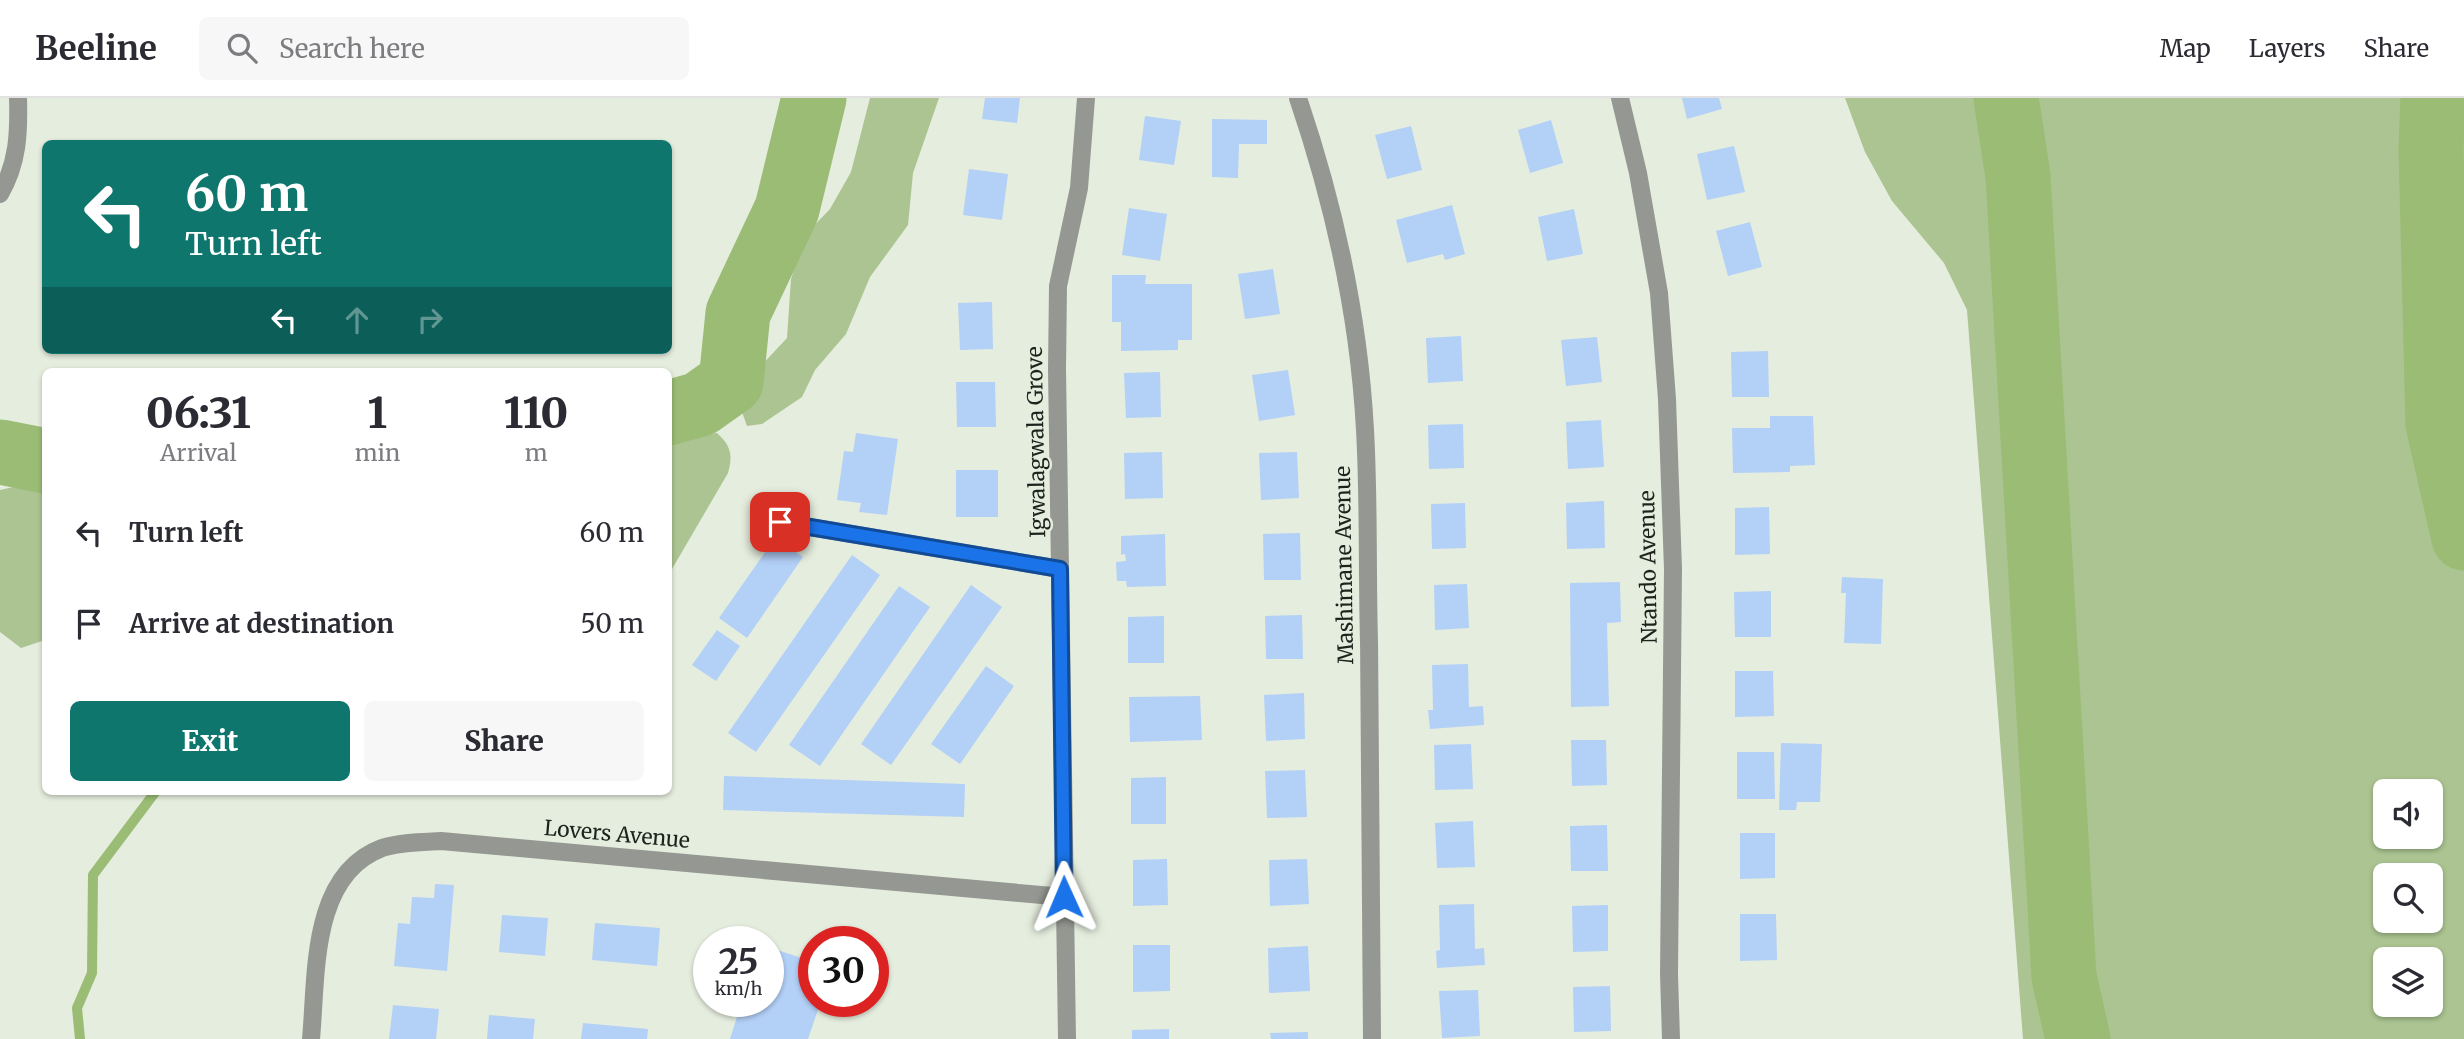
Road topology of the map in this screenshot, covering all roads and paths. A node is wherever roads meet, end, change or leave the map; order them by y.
1 (18, 98) edge
2 (1086, 98) edge
3 (1297, 98) edge
4 (1620, 98) edge
5 (0, 194) edge
6 (780, 522) dead end
7 (1060, 569) junction
8 (1064, 897) junction
9 (311, 1039) edge
10 (1067, 1039) edge
11 (1372, 1039) edge
12 (1671, 1039) edge

1 - 5 street
2 - 7 street, Igwalagwala Grove
3 - 11 street, Mashimane Avenue
4 - 12 street, Ntando Avenue
6 - 7 street
7 - 8 street, Igwalagwala Grove
8 - 9 street, Lovers Avenue
8 - 10 street, Igwalagwala Grove

